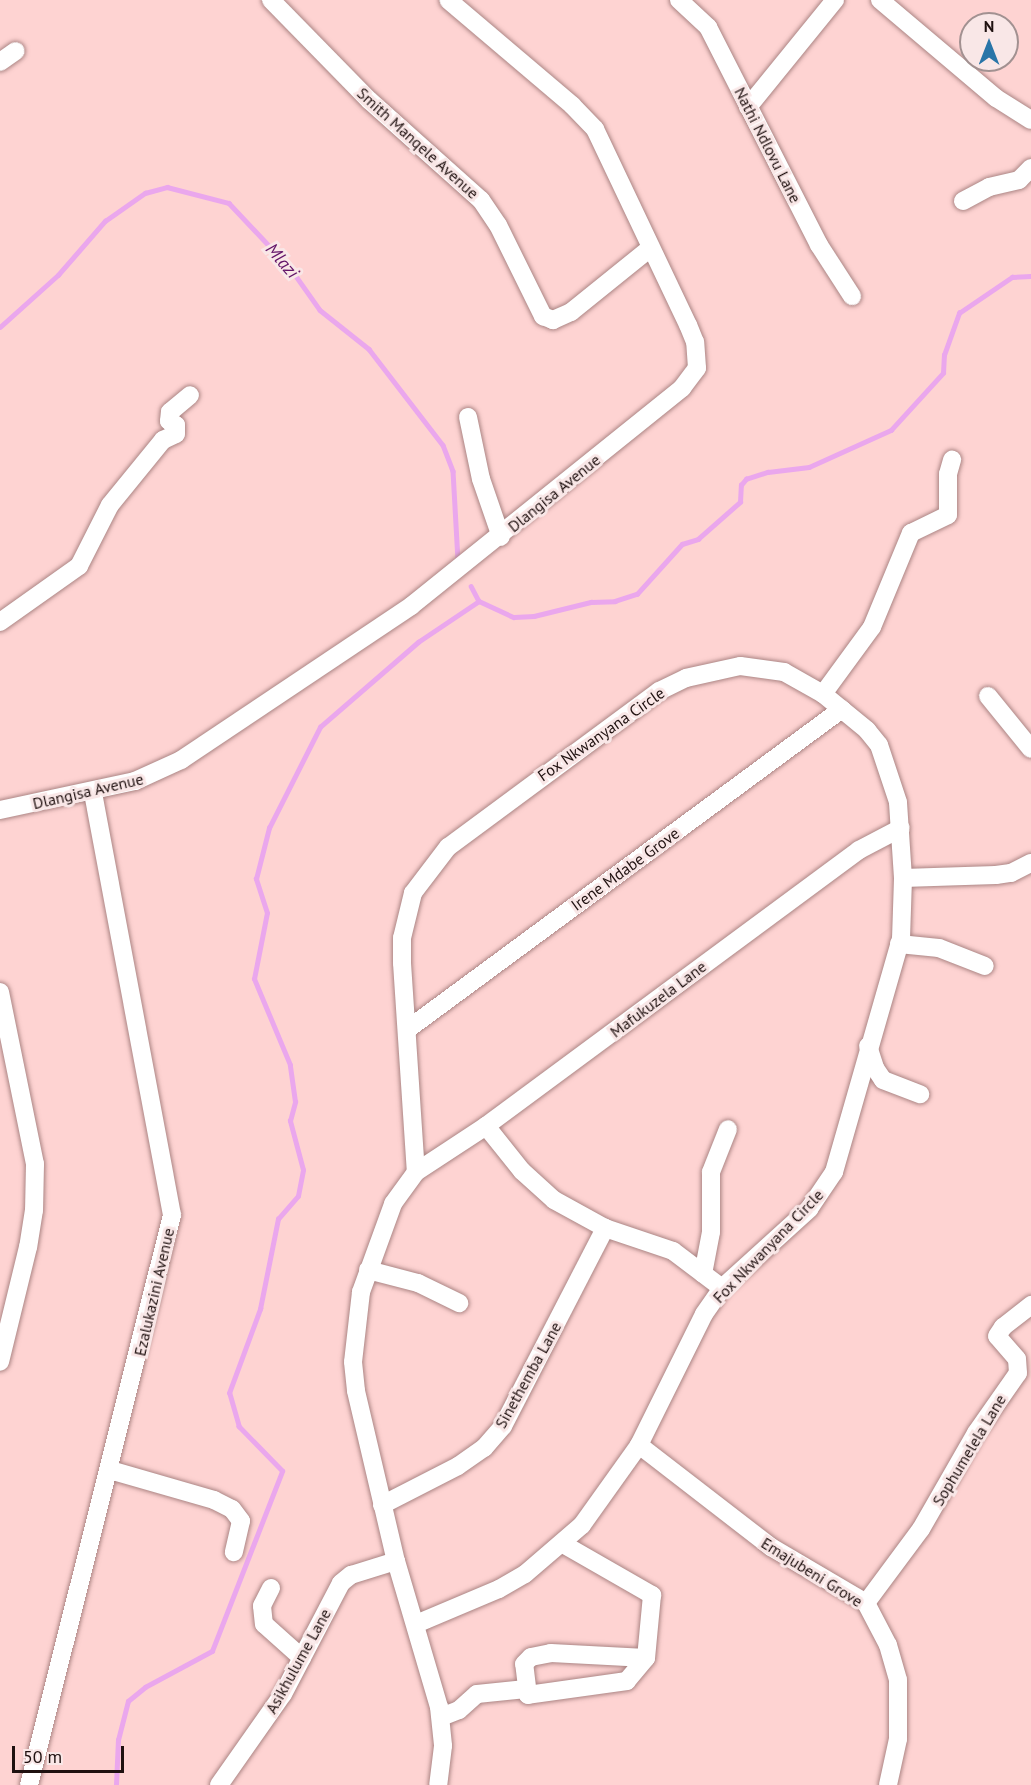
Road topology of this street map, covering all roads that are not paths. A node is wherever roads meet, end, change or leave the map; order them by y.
1 (271, 0) edge
2 (448, 0) edge
3 (679, 0) edge
4 (835, 0) edge
5 (880, 0) edge
6 (903, 7) edge
7 (16, 51) dead end
8 (0, 62) edge
9 (748, 107) junction
10 (1031, 120) edge
11 (1031, 168) edge
12 (963, 201) dead end
13 (649, 249) junction
14 (852, 296) dead end
15 (190, 394) dead end
16 (468, 417) dead end
17 (952, 460) dead end
18 (501, 537) junction
19 (0, 622) edge
20 (823, 694) junction
21 (987, 696) dead end
22 (842, 709) junction
23 (1031, 749) edge
24 (93, 792) junction
25 (0, 810) edge
26 (901, 828) junction
27 (1031, 863) edge
28 (903, 878) junction
29 (899, 944) junction
30 (985, 966) dead end
31 (0, 992) edge
32 (408, 1029) junction
33 (868, 1046) junction
34 (920, 1094) dead end
35 (486, 1126) junction
36 (728, 1129) dead end
37 (416, 1172) junction
38 (605, 1228) junction
39 (368, 1270) junction
40 (703, 1274) junction
41 (722, 1288) junction
42 (459, 1303) dead end
43 (1031, 1305) edge
44 (0, 1362) edge
45 (639, 1445) junction
46 (110, 1470) junction
47 (382, 1505) junction
48 (563, 1544) junction
49 (234, 1552) dead end
50 (396, 1562) junction
51 (272, 1588) dead end
52 (866, 1603) junction
53 (416, 1624) junction
54 (302, 1658) junction
55 (646, 1658) junction
56 (526, 1689) junction
57 (441, 1717) junction
58 (29, 1785) edge
59 (219, 1785) edge
60 (438, 1785) edge
61 (888, 1785) edge

1 - 13 street, Smith Manqele Avenue
2 - 13 street, Dlangisa Avenue
3 - 9 street, Nathi Ndlovu Lane
4 - 9 street
5 - 6 street
6 - 10 street
7 - 8 street
9 - 14 street, Nathi Ndlovu Lane
11 - 12 street
13 - 18 street, Dlangisa Avenue
15 - 19 street
16 - 18 street
17 - 20 street
18 - 24 street, Dlangisa Avenue
20 - 22 street, Fox Nkwanyana Circle
20 - 32 street, Fox Nkwanyana Circle
21 - 23 street
22 - 26 street, Fox Nkwanyana Circle
22 - 32 street, Irene Mdabe Grove
24 - 25 street, Dlangisa Avenue
24 - 46 street, Ezalukazini Avenue
26 - 28 street, Fox Nkwanyana Circle
26 - 35 street, Mafukuzela Lane
27 - 28 street
28 - 29 street, Fox Nkwanyana Circle
29 - 30 street
29 - 33 street, Fox Nkwanyana Circle
31 - 44 street
32 - 37 street, Fox Nkwanyana Circle
33 - 34 street
33 - 41 street, Fox Nkwanyana Circle
35 - 37 street, Mafukuzela Lane
35 - 38 street
36 - 40 street
37 - 39 street
38 - 40 street
38 - 47 street, Sinethemba Lane
39 - 42 street
39 - 47 street
40 - 41 street
41 - 45 street, Fox Nkwanyana Circle
43 - 52 street, Sophumelela Lane
45 - 48 street, Fox Nkwanyana Circle
45 - 52 street, Emajubeni Grove
46 - 49 street
46 - 58 street, Ezalukazini Avenue
47 - 50 street
48 - 53 street, Fox Nkwanyana Circle
48 - 55 street
50 - 53 street
50 - 54 street, Asikhulume Lane
51 - 54 street
52 - 61 street, Emajubeni Grove
53 - 57 street
54 - 59 street, Asikhulume Lane
55 - 56 street
55 - 56 street
56 - 57 street
57 - 60 street

